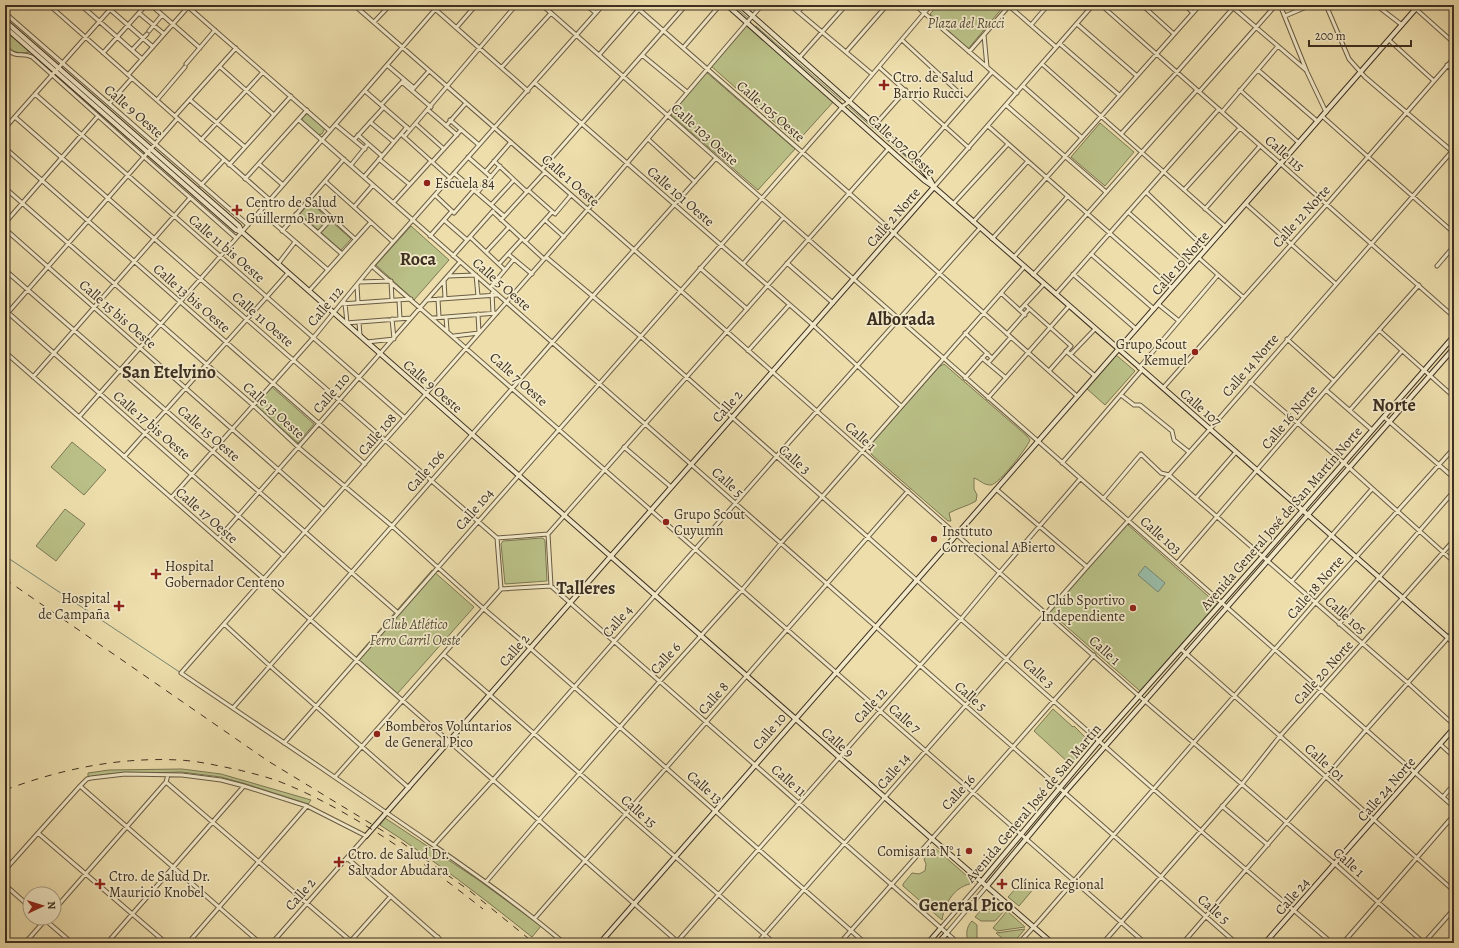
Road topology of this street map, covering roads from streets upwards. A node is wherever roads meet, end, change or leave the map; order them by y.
1 (35, 5) edge
2 (49, 5) edge
3 (105, 5) edge
4 (114, 5) edge
5 (146, 5) edge
6 (151, 5) edge
7 (354, 5) edge
8 (390, 5) edge
9 (439, 5) edge
10 (476, 5) edge
11 (516, 5) edge
12 (542, 5) edge
13 (586, 5) edge
14 (603, 5) edge
15 (634, 5) edge
16 (677, 5) edge
17 (686, 5) edge
18 (720, 5) edge
19 (727, 5) edge
20 (740, 5) edge
21 (762, 5) edge
22 (790, 5) edge
23 (804, 5) edge
24 (846, 5) edge
25 (887, 5) edge
26 (915, 5) edge
27 (931, 5) edge
28 (1009, 5) edge
29 (1048, 5) edge
30 (1093, 5) edge
31 (1100, 5) edge
32 (1142, 5) edge
33 (1185, 5) edge
34 (1200, 5) edge
35 (1275, 5) edge
36 (1280, 5) edge
37 (1311, 5) edge
38 (1326, 5) edge
39 (1376, 5) edge
40 (5, 6) edge
41 (15, 6) edge
42 (83, 6) dead end
43 (187, 6) edge
44 (1232, 6) edge
45 (1417, 7) edge
46 (436, 9) junction
47 (682, 9) junction
48 (5, 10) edge
49 (110, 10) junction
50 (639, 10) junction
51 (798, 12) junction
52 (5, 13) edge
53 (139, 13) junction
54 (551, 13) junction
55 (596, 13) junction
56 (924, 13) junction
57 (1193, 13) junction
58 (162, 15) junction
59 (752, 16) junction
60 (1285, 16) junction
61 (5, 21) edge
62 (100, 21) junction
63 (374, 22) junction
64 (747, 22) junction
65 (173, 24) junction
66 (1077, 24) junction
67 (128, 25) junction
68 (154, 25) junction
69 (1031, 25) junction
70 (1402, 25) junction
71 (5, 27) edge
72 (457, 27) junction
73 (1256, 27) junction
74 (215, 30) junction
75 (663, 31) junction
76 (822, 32) junction
77 (164, 34) junction
78 (1174, 34) junction
79 (576, 35) junction
80 (984, 35) junction
81 (85, 37) junction
82 (117, 37) junction
83 (143, 38) junction
84 (902, 40) junction
85 (1389, 40) junction
86 (1454, 43) edge
87 (1060, 44) junction
88 (1278, 46) junction
89 (153, 47) junction
90 (403, 47) junction
91 (1056, 47) junction
92 (5, 48) edge
93 (200, 48) junction
94 (236, 48) junction
95 (480, 48) junction
96 (683, 48) junction
97 (132, 50) junction
98 (846, 52) junction
99 (969, 52) junction
100 (103, 53) junction
101 (1156, 54) junction
102 (599, 55) junction
103 (642, 55) junction
104 (799, 58) junction
105 (1454, 58) edge
106 (142, 59) junction
107 (62, 63) junction
108 (1042, 64) junction
109 (387, 65) junction
110 (1447, 65) junction
111 (220, 66) junction
112 (502, 67) junction
113 (879, 67) junction
114 (987, 68) junction
115 (707, 70) junction
116 (1258, 70) junction
117 (55, 71) junction
118 (429, 71) junction
119 (1454, 71) edge
120 (263, 72) junction
121 (992, 72) junction
122 (1177, 72) junction
123 (1307, 72) junction
124 (1361, 72) junction
125 (872, 74) junction
126 (128, 75) junction
127 (623, 76) junction
128 (1137, 76) junction
129 (132, 78) junction
130 (403, 81) junction
131 (1434, 81) junction
132 (535, 83) junction
133 (1023, 86) junction
134 (448, 87) junction
135 (413, 89) junction
136 (246, 90) junction
137 (906, 90) junction
138 (1240, 90) junction
139 (365, 91) junction
140 (528, 91) junction
141 (1198, 91) junction
142 (688, 92) junction
143 (1017, 93) junction
144 (35, 94) junction
145 (291, 96) junction
146 (1119, 96) junction
147 (156, 100) junction
148 (190, 100) junction
149 (967, 100) junction
150 (849, 102) junction
151 (466, 103) junction
152 (109, 104) junction
153 (1006, 105) junction
154 (382, 106) junction
155 (843, 106) junction
156 (429, 108) junction
157 (1219, 109) junction
158 (307, 110) junction
159 (1222, 112) junction
160 (1326, 112) junction
161 (1406, 112) junction
162 (274, 115) junction
163 (98, 116) junction
164 (668, 116) junction
165 (1101, 116) junction
166 (1322, 116) junction
167 (15, 117) junction
168 (176, 118) junction
169 (299, 120) junction
170 (450, 120) junction
171 (1317, 121) junction
172 (370, 122) junction
173 (217, 123) junction
174 (416, 124) junction
175 (581, 124) junction
176 (336, 125) junction
177 (875, 125) junction
178 (446, 126) junction
179 (944, 126) junction
180 (988, 126) junction
181 (407, 127) junction
182 (5, 128) edge
183 (495, 128) junction
184 (1240, 128) junction
185 (410, 130) junction
186 (462, 130) junction
187 (330, 131) junction
188 (401, 134) junction
189 (1120, 134) junction
190 (82, 135) junction
191 (358, 135) junction
192 (457, 135) junction
193 (404, 137) junction
194 (1082, 138) junction
195 (648, 139) junction
196 (201, 140) junction
197 (322, 140) junction
198 (354, 140) junction
199 (394, 142) junction
200 (511, 142) junction
201 (1299, 143) junction
202 (155, 144) junction
203 (368, 144) junction
204 (1008, 144) junction
205 (479, 145) junction
206 (1260, 146) junction
207 (245, 147) junction
208 (5, 148) edge
209 (889, 148) junction
210 (969, 148) junction
211 (365, 149) junction
212 (444, 149) junction
213 (149, 151) junction
214 (1453, 151) edge
215 (1141, 152) junction
216 (802, 153) junction
217 (144, 157) junction
218 (1065, 157) junction
219 (1367, 157) junction
220 (62, 158) junction
221 (380, 158) junction
222 (468, 158) junction
223 (716, 158) junction
224 (344, 159) junction
225 (224, 160) junction
226 (915, 160) junction
227 (431, 161) junction
228 (494, 161) junction
229 (1028, 161) junction
230 (259, 164) junction
231 (627, 164) junction
232 (1281, 164) junction
233 (229, 165) junction
234 (351, 165) junction
235 (500, 166) junction
236 (542, 169) junction
237 (484, 172) junction
238 (545, 172) junction
239 (1163, 172) junction
240 (454, 173) junction
241 (128, 175) junction
242 (364, 177) junction
243 (491, 177) junction
244 (1047, 177) junction
245 (245, 178) junction
246 (450, 178) junction
247 (514, 180) junction
248 (42, 181) junction
249 (325, 181) junction
250 (695, 182) junction
251 (409, 184) junction
252 (202, 185) junction
253 (283, 185) junction
254 (373, 185) junction
255 (5, 188) edge
256 (934, 188) junction
257 (474, 190) junction
258 (1184, 190) junction
259 (528, 191) junction
260 (1106, 192) junction
261 (1146, 192) junction
262 (477, 193) junction
263 (849, 193) junction
264 (435, 195) junction
265 (571, 195) junction
266 (1068, 196) junction
267 (1413, 197) junction
268 (108, 198) junction
269 (190, 198) junction
270 (310, 198) junction
271 (762, 199) junction
272 (270, 200) junction
273 (22, 203) junction
274 (393, 203) junction
275 (674, 204) junction
276 (953, 204) junction
277 (1246, 204) junction
278 (1327, 204) junction
279 (491, 205) junction
280 (354, 207) junction
281 (496, 209) junction
282 (588, 209) junction
283 (1205, 209) junction
284 (260, 211) junction
285 (453, 212) junction
286 (493, 212) junction
287 (1128, 212) junction
288 (553, 213) junction
289 (1087, 213) junction
290 (296, 214) junction
291 (174, 216) junction
292 (504, 216) junction
293 (332, 218) junction
294 (783, 218) junction
295 (444, 220) junction
296 (501, 220) junction
297 (545, 220) junction
298 (88, 221) junction
299 (412, 221) junction
300 (371, 222) junction
301 (973, 222) junction
302 (5, 223) edge
303 (248, 225) junction
304 (509, 227) junction
305 (1226, 227) junction
306 (980, 228) junction
307 (5, 229) edge
308 (282, 231) junction
309 (242, 232) junction
310 (318, 233) junction
311 (1110, 233) junction
312 (1454, 233) edge
313 (894, 234) junction
314 (430, 236) junction
315 (470, 237) junction
316 (564, 237) junction
317 (154, 238) junction
318 (236, 238) junction
319 (356, 239) junction
320 (992, 239) junction
321 (467, 240) junction
322 (808, 240) junction
323 (524, 241) junction
324 (295, 242) junction
325 (393, 242) junction
326 (68, 243) junction
327 (1290, 244) junction
328 (1372, 244) junction
329 (721, 245) junction
330 (1454, 246) edge
331 (634, 249) junction
332 (1206, 249) junction
333 (486, 252) junction
334 (342, 254) junction
335 (508, 254) junction
336 (1091, 254) junction
337 (220, 256) junction
338 (453, 256) junction
339 (545, 258) junction
340 (1014, 258) junction
341 (1199, 258) junction
342 (514, 259) junction
343 (134, 262) junction
344 (460, 262) junction
345 (787, 263) junction
346 (278, 264) junction
347 (499, 264) junction
348 (743, 264) junction
349 (372, 266) junction
350 (1024, 266) junction
351 (1437, 266) dead end
352 (48, 267) junction
353 (1190, 267) junction
354 (700, 268) junction
355 (5, 270) edge
356 (328, 270) junction
357 (505, 270) junction
358 (288, 273) junction
359 (532, 274) junction
360 (939, 274) junction
361 (1073, 274) junction
362 (1033, 275) junction
363 (1218, 275) junction
364 (448, 276) junction
365 (476, 276) junction
366 (201, 278) junction
367 (444, 280) junction
368 (853, 280) junction
369 (390, 281) junction
370 (114, 284) junction
371 (358, 284) junction
372 (1044, 284) junction
373 (1336, 284) junction
374 (1420, 285) junction
375 (767, 286) junction
376 (1172, 288) junction
377 (491, 289) junction
378 (28, 290) junction
379 (680, 290) junction
380 (309, 291) junction
381 (1001, 293) junction
382 (1056, 294) junction
383 (492, 295) junction
384 (498, 295) junction
385 (478, 296) junction
386 (267, 297) junction
387 (592, 297) junction
388 (1243, 297) junction
389 (445, 298) junction
390 (411, 299) junction
391 (438, 299) junction
392 (392, 300) junction
393 (400, 300) junction
394 (427, 300) junction
395 (180, 302) junction
396 (358, 302) junction
397 (507, 302) junction
398 (345, 303) junction
399 (833, 303) junction
400 (341, 304) junction
401 (1158, 304) junction
402 (789, 305) junction
403 (1025, 305) junction
404 (1069, 306) junction
405 (94, 307) junction
406 (420, 307) junction
407 (747, 309) junction
408 (1030, 309) junction
409 (1154, 309) junction
410 (1020, 310) junction
411 (333, 312) junction
412 (6, 313) edge
413 (983, 313) junction
414 (478, 314) junction
415 (495, 314) junction
416 (1025, 315) junction
417 (439, 317) junction
418 (446, 317) junction
419 (1454, 317) edge
420 (411, 318) junction
421 (432, 318) junction
422 (247, 319) junction
423 (392, 319) junction
424 (400, 319) junction
425 (898, 320) junction
426 (359, 322) junction
427 (1179, 322) junction
428 (346, 323) junction
429 (160, 324) junction
430 (813, 325) junction
431 (1050, 328) junction
432 (1095, 329) junction
433 (1136, 329) junction
434 (74, 330) junction
435 (447, 330) junction
436 (1379, 330) junction
437 (727, 332) junction
438 (479, 333) junction
439 (965, 333) junction
440 (1007, 334) junction
441 (360, 336) junction
442 (454, 336) junction
443 (640, 336) junction
444 (1454, 336) edge
445 (1011, 337) junction
446 (313, 338) junction
447 (394, 339) junction
448 (1287, 339) junction
449 (367, 342) junction
450 (553, 342) junction
451 (226, 343) junction
452 (140, 348) junction
453 (467, 348) junction
454 (1454, 348) edge
455 (1118, 349) junction
456 (748, 350) junction
457 (1066, 351) junction
458 (1402, 351) junction
459 (5, 352) edge
460 (54, 353) junction
461 (380, 353) junction
462 (987, 353) junction
463 (1028, 353) junction
464 (1071, 354) junction
465 (943, 358) junction
466 (982, 358) junction
467 (992, 358) junction
468 (293, 360) junction
469 (988, 363) junction
470 (206, 365) junction
471 (858, 365) junction
472 (1141, 369) junction
473 (120, 370) junction
474 (1424, 370) junction
475 (1048, 371) junction
476 (772, 372) junction
477 (1095, 376) junction
478 (1430, 376) junction
479 (33, 377) junction
480 (359, 378) junction
481 (686, 378) junction
482 (965, 378) junction
483 (1006, 378) junction
484 (1334, 381) junction
485 (1250, 382) junction
486 (272, 383) junction
487 (598, 384) junction
488 (186, 388) junction
489 (512, 388) junction
490 (1163, 388) junction
491 (1326, 390) junction
492 (99, 393) junction
493 (426, 394) junction
494 (1121, 395) junction
495 (1077, 396) junction
496 (1454, 397) edge
497 (988, 398) junction
498 (339, 400) junction
499 (253, 405) junction
500 (901, 406) junction
501 (166, 410) junction
502 (1350, 410) junction
503 (817, 411) junction
504 (1384, 416) junction
505 (78, 417) junction
506 (405, 418) junction
507 (732, 418) junction
508 (1389, 421) junction
509 (645, 423) junction
510 (319, 424) junction
511 (1298, 424) junction
512 (232, 429) junction
513 (1210, 429) junction
514 (558, 430) junction
515 (1372, 430) junction
516 (145, 434) junction
517 (472, 434) junction
518 (386, 440) junction
519 (1037, 441) junction
520 (298, 447) junction
521 (624, 447) junction
522 (1454, 448) edge
523 (212, 451) junction
524 (862, 451) junction
525 (1189, 452) junction
526 (1236, 452) junction
527 (124, 457) junction
528 (776, 457) junction
529 (1062, 463) junction
530 (1344, 463) junction
531 (365, 464) junction
532 (691, 464) junction
533 (1440, 464) junction
534 (1349, 468) junction
535 (605, 469) junction
536 (278, 470) junction
537 (1258, 471) junction
538 (192, 474) junction
539 (518, 475) junction
540 (1169, 475) junction
541 (1454, 478) edge
542 (1080, 479) junction
543 (432, 480) junction
544 (345, 486) junction
545 (670, 487) junction
546 (996, 489) junction
547 (1372, 489) junction
548 (1454, 491) edge
549 (259, 492) junction
550 (908, 492) junction
551 (171, 498) junction
552 (822, 498) junction
553 (1196, 498) junction
554 (1103, 499) junction
555 (736, 504) junction
556 (324, 510) junction
557 (651, 510) junction
558 (1303, 510) junction
559 (1397, 511) junction
560 (1308, 514) junction
561 (238, 515) junction
562 (564, 515) junction
563 (1217, 516) junction
564 (478, 521) junction
565 (1128, 521) junction
566 (392, 526) junction
567 (1039, 526) junction
568 (305, 532) junction
569 (1419, 532) junction
570 (548, 534) junction
571 (956, 534) junction
572 (1332, 535) junction
573 (497, 538) junction
574 (868, 538) junction
575 (218, 539) junction
576 (1454, 540) edge
577 (781, 543) junction
578 (695, 549) junction
579 (1443, 552) junction
580 (284, 556) junction
581 (610, 556) junction
582 (1263, 556) junction
583 (1356, 557) junction
584 (1268, 561) junction
585 (1454, 562) edge
586 (1177, 564) junction
587 (1086, 567) junction
588 (438, 568) junction
589 (1000, 572) junction
590 (351, 573) junction
591 (1379, 577) junction
592 (264, 579) junction
593 (916, 579) junction
594 (1292, 581) junction
595 (827, 584) junction
596 (551, 586) junction
597 (501, 589) junction
598 (742, 590) junction
599 (655, 595) junction
600 (1402, 598) junction
601 (570, 602) junction
602 (1221, 603) junction
603 (1315, 603) junction
604 (1226, 608) junction
605 (484, 609) junction
606 (398, 613) junction
607 (1046, 613) junction
608 (310, 619) junction
609 (961, 619) junction
610 (224, 624) junction
611 (1339, 624) junction
612 (875, 626) junction
613 (788, 630) junction
614 (1454, 631) edge
615 (700, 635) junction
616 (1448, 638) junction
617 (615, 641) junction
618 (1454, 643) edge
619 (1362, 644) junction
620 (530, 648) junction
621 (1181, 649) junction
622 (1275, 650) junction
623 (444, 654) junction
624 (1186, 654) junction
625 (1094, 655) junction
626 (1006, 659) junction
627 (357, 660) junction
628 (920, 665) junction
629 (270, 666) junction
630 (836, 672) junction
631 (747, 676) junction
632 (660, 681) junction
633 (1408, 683) junction
634 (574, 687) junction
635 (1321, 690) junction
636 (490, 695) junction
637 (1139, 696) junction
638 (1234, 696) junction
639 (1145, 700) junction
640 (403, 701) junction
641 (1054, 701) junction
642 (965, 706) junction
643 (316, 707) junction
644 (233, 708) junction
645 (880, 711) junction
646 (795, 718) junction
647 (707, 722) junction
648 (620, 727) junction
649 (1454, 727) edge
650 (1366, 730) junction
651 (534, 733) junction
652 (1280, 736) junction
653 (449, 741) junction
654 (1099, 741) junction
655 (1194, 742) junction
656 (284, 743) junction
657 (1440, 744) junction
658 (1013, 746) junction
659 (1105, 746) junction
660 (362, 747) junction
661 (926, 751) junction
662 (839, 756) junction
663 (1454, 757) edge
664 (755, 764) junction
665 (666, 768) junction
666 (580, 773) junction
667 (1415, 773) junction
668 (168, 775) junction
669 (335, 777) junction
670 (1326, 777) junction
671 (493, 780) junction
672 (166, 782) junction
673 (1242, 784) junction
674 (1454, 784) edge
675 (80, 786) junction
676 (244, 786) junction
677 (408, 788) junction
678 (1060, 788) junction
679 (1154, 789) junction
680 (973, 792) junction
681 (1065, 792) junction
682 (885, 797) junction
683 (1443, 797) junction
684 (798, 803) junction
685 (308, 806) junction
686 (1222, 806) junction
687 (1454, 807) edge
688 (715, 810) junction
689 (387, 813) junction
690 (626, 814) junction
691 (1454, 815) edge
692 (1374, 819) junction
693 (539, 820) junction
694 (213, 821) junction
695 (1287, 824) junction
696 (126, 826) junction
697 (1201, 830) junction
698 (38, 833) junction
699 (1021, 834) junction
700 (1114, 835) junction
701 (366, 836) junction
702 (931, 838) junction
703 (1026, 839) junction
704 (844, 843) junction
705 (434, 845) junction
706 (1268, 845) junction
707 (758, 849) junction
708 (675, 856) junction
709 (347, 858) junction
710 (1417, 858) junction
711 (259, 861) junction
712 (586, 861) junction
713 (1335, 864) junction
714 (172, 868) junction
715 (5, 870) edge
716 (1247, 870) junction
717 (85, 874) junction
718 (1160, 877) junction
719 (982, 881) junction
720 (1074, 881) junction
721 (486, 882) junction
722 (891, 884) junction
723 (5, 886) edge
724 (987, 886) junction
725 (804, 889) junction
726 (1454, 891) edge
727 (718, 894) junction
728 (392, 896) junction
729 (22, 900) edge
730 (62, 901) edge
731 (307, 903) junction
732 (634, 903) junction
733 (1378, 903) junction
734 (218, 908) junction
735 (1454, 909) edge
736 (1294, 910) junction
737 (132, 914) junction
738 (1206, 916) junction
739 (535, 918) junction
740 (1121, 922) junction
741 (39, 926) edge
742 (53, 926) edge
743 (1034, 926) junction
744 (942, 928) junction
745 (851, 930) junction
746 (947, 933) junction
747 (764, 934) junction
748 (438, 937) junction
749 (351, 942) edge
750 (678, 942) edge
751 (25, 943) edge
752 (72, 943) edge
753 (107, 943) edge
754 (166, 943) edge
755 (188, 943) edge
756 (260, 943) edge
757 (272, 943) edge
758 (433, 943) edge
759 (444, 943) edge
760 (564, 943) edge
761 (600, 943) edge
762 (757, 943) edge
763 (774, 943) edge
764 (840, 943) edge
765 (865, 943) edge
766 (928, 943) edge
767 (938, 943) edge
768 (958, 943) edge
769 (1019, 943) edge
770 (1052, 943) edge
771 (1103, 943) edge
772 (1145, 943) edge
773 (1183, 943) edge
774 (1236, 943) edge
775 (1266, 943) edge
776 (1332, 943) edge
777 (1343, 943) edge
778 (1424, 943) edge

1 - 41 street
2 - 81 street
3 - 49 street
4 - 49 street
5 - 53 street
6 - 58 street
7 - 63 street, Calle 1 Oeste
8 - 63 street
9 - 46 street
10 - 72 street
11 - 95 street
12 - 54 street, Calle 103 Oeste
13 - 55 street
14 - 55 street, Calle 112
15 - 50 street, Calle 105 Oeste
16 - 47 street
17 - 47 street
18 - 96 street
19 - 64 street, Calle 107 Oeste
20 - 59 street, Calle 107 Oeste
21 - 59 street, Calle 108
22 - 51 street
23 - 51 street
24 - 76 street
25 - 98 street
26 - 56 street
27 - 56 street, Calle 104
28 - 69 street
28 - 80 street
29 - 69 street
30 - 66 street, Calle 2 Norte
31 - 101 street, Calle 115
32 - 78 street
33 - 57 street
34 - 57 street
35 - 73 street
36 - 60 street
37 - 60 street
38 - 124 street
39 - 70 street
40 - 41 street
41 - 48 street
42 - 62 street
43 - 65 street
43 - 74 street
44 - 73 street
44 - 122 street
45 - 70 street, Calle 10 Norte
45 - 86 street
46 - 72 street
46 - 90 street
47 - 75 street
49 - 62 street
49 - 67 street
50 - 75 street, Calle 105 Oeste
50 - 102 street
51 - 76 street
52 - 107 street, Calle 9 Oeste
53 - 67 street
53 - 68 street
54 - 79 street, Calle 103 Oeste
54 - 112 street
55 - 79 street, Calle 112
56 - 84 street, Calle 104
56 - 99 street
57 - 78 street
58 - 65 street
58 - 68 street
59 - 64 street, Calle 108
59 - 104 street, Calle 107 Oeste
60 - 123 street
61 - 117 street, Calle 9 Oeste
62 - 81 street
62 - 82 street
63 - 90 street, Calle 1 Oeste
64 - 115 street, Calle 108
64 - 155 street, Calle 107 Oeste
65 - 77 street
65 - 93 street
66 - 87 street, Calle 2 Norte
66 - 128 street
67 - 82 street
67 - 83 street
68 - 77 street
68 - 83 street
69 - 91 street
70 - 85 street, Calle 10 Norte
71 - 117 street, Calle 9 Oeste
72 - 95 street
73 - 88 street
73 - 141 street
74 - 93 street
74 - 94 street
75 - 96 street, Calle 105 Oeste
75 - 103 street
76 - 98 street
76 - 104 street
77 - 89 street
78 - 101 street
79 - 102 street, Calle 103 Oeste
79 - 132 street, Calle 112
80 - 99 street
80 - 114 street
81 - 100 street
81 - 107 street
82 - 97 street
82 - 100 street
83 - 89 street
83 - 97 street
84 - 113 street, Calle 104
84 - 149 street
85 - 124 street, Calle 10 Norte
85 - 131 street
87 - 91 street, Calle 2 Norte
87 - 146 street
88 - 116 street
88 - 123 street
89 - 106 street
90 - 109 street
90 - 118 street, Calle 1 Oeste
91 - 108 street, Calle 2 Norte
92 - 117 street, Calle 9 Oeste
93 - 147 street
94 - 111 street
94 - 120 street
95 - 112 street
95 - 134 street
96 - 115 street, Calle 105 Oeste
97 - 106 street
98 - 125 street
99 - 114 street
100 - 126 street
101 - 122 street, Calle 115
101 - 128 street
102 - 127 street, Calle 103 Oeste
103 - 127 street
103 - 142 street
104 - 150 street, Calle 107 Oeste
105 - 110 street, Calle 12 Norte
106 - 126 street
107 - 117 street
107 - 152 street, Calle 9 Oeste
108 - 133 street, Calle 2 Norte
108 - 165 street
109 - 130 street
109 - 139 street
110 - 119 street
110 - 131 street, Calle 12 Norte
111 - 136 street
111 - 148 street
112 - 140 street
113 - 125 street, Calle 104
113 - 137 street
114 - 121 street
115 - 142 street, Calle 108
115 - 216 street, Calle 105 Oeste
116 - 138 street
116 - 171 street
117 - 144 street
117 - 163 street, Calle 9 Oeste
117 - 213 street, Calle 9 Oeste
118 - 134 street, Calle 1 Oeste
118 - 135 street
120 - 136 street
120 - 145 street
121 - 143 street
121 - 149 street
122 - 141 street, Calle 115
122 - 189 street
123 - 160 street
124 - 160 street, Calle 10 Norte
124 - 161 street
125 - 150 street, Calle 104
126 - 129 street
127 - 164 street, Calle 103 Oeste
127 - 175 street
128 - 146 street
129 - 147 street
129 - 152 street
130 - 135 street
130 - 154 street
131 - 161 street, Calle 12 Norte
132 - 140 street, Calle 112
132 - 175 street, Calle 101 Oeste
133 - 143 street, Calle 2 Norte
133 - 194 street
134 - 151 street, Calle 1 Oeste
134 - 156 street
135 - 156 street
136 - 162 street
136 - 173 street
137 - 177 street
137 - 179 street
138 - 159 street
138 - 201 street
139 - 154 street
139 - 176 street
140 - 183 street, Calle 112
141 - 157 street, Calle 115
141 - 215 street
142 - 164 street, Calle 108
143 - 153 street, Calle 2 Norte
144 - 167 street
144 - 190 street, Calle 11 bis Oeste
145 - 158 street
145 - 162 street
146 - 165 street
147 - 168 street
148 - 168 street
148 - 173 street
149 - 179 street
150 - 155 street, Calle 104
150 - 177 street, Calle 107 Oeste
151 - 170 street
151 - 183 street, Calle 1 Oeste
152 - 202 street, Calle 9 Oeste
153 - 180 street, Calle 2 Norte
153 - 218 street
154 - 172 street
154 - 181 street
155 - 209 street, Calle 107 Oeste
155 - 216 street, Calle 104
156 - 174 street
156 - 178 street
157 - 159 street, Calle 115
157 - 239 street
158 - 169 street
158 - 187 street
159 - 184 street, Calle 115
160 - 166 street, Calle 10 Norte
161 - 214 street
161 - 219 street, Calle 12 Norte
162 - 207 street
163 - 190 street
163 - 217 street, Calle 9 Oeste
164 - 195 street, Calle 108
164 - 223 street, Calle 103 Oeste
165 - 189 street
165 - 194 street
166 - 171 street, Calle 10 Norte
166 - 219 street
167 - 182 street
167 - 220 street, Calle 11 Oeste
168 - 196 street
168 - 202 street
169 - 197 street, Calle 5 Oeste
169 - 230 street
170 - 178 street
170 - 186 street
171 - 201 street, Calle 10 Norte
172 - 191 street
172 - 199 street
173 - 196 street
173 - 207 street
174 - 185 street
174 - 212 street
175 - 231 street, Calle 101 Oeste
175 - 236 street
176 - 187 street
176 - 198 street
177 - 226 street, Calle 107 Oeste
178 - 192 street
179 - 210 street
179 - 226 street
180 - 204 street
180 - 210 street, Calle 2 Norte
181 - 185 street
181 - 188 street
183 - 200 street, Calle 1 Oeste
183 - 205 street, Calle 112
184 - 206 street, Calle 115
184 - 258 street
185 - 193 street
186 - 192 street
186 - 205 street
187 - 197 street
188 - 193 street
188 - 199 street
189 - 215 street
190 - 220 street
190 - 241 street, Calle 11 bis Oeste
191 - 198 street
191 - 203 street
192 - 212 street
193 - 227 street
194 - 218 street
195 - 231 street, Calle 108
195 - 250 street
196 - 225 street
197 - 224 street, Calle 5 Oeste
197 - 253 street
198 - 211 street
199 - 221 street
200 - 228 street
200 - 236 street, Calle 1 Oeste
201 - 232 street, Calle 10 Norte
202 - 213 street
202 - 252 street, Calle 9 Oeste
203 - 211 street
203 - 221 street
204 - 229 street
204 - 276 street
205 - 222 street, Calle 112
206 - 232 street, Calle 115
206 - 283 street
207 - 233 street
208 - 248 street, Calle 13 bis Oeste
209 - 256 street, Calle 107 Oeste
209 - 263 street
210 - 256 street, Calle 2 Norte
211 - 234 street
212 - 227 street
213 - 217 street
213 - 309 street, Calle 9 Oeste
214 - 267 street, Calle 14 Norte
215 - 239 street
215 - 260 street
216 - 263 street, Calle 105 Oeste
216 - 271 street, Calle 104
217 - 241 street
217 - 269 street, Calle 9 Oeste
218 - 244 street
218 - 260 street
219 - 267 street
219 - 278 street, Calle 12 Norte
220 - 248 street
220 - 268 street, Calle 11 Oeste
221 - 242 street
221 - 251 street
222 - 237 street
222 - 240 street, Calle 112
223 - 250 street, Calle 106
223 - 271 street, Calle 103 Oeste
224 - 234 street, Calle 5 Oeste
224 - 249 street
225 - 233 street
225 - 252 street
226 - 256 street, Calle 107 Oeste
227 - 246 street
227 - 251 street
228 - 235 street
228 - 237 street
229 - 244 street
229 - 301 street
230 - 245 street
230 - 253 street
231 - 275 street, Calle 101 Oeste
231 - 282 street, Calle 108
232 - 277 street, Calle 10 Norte
232 - 278 street, Calle 115
233 - 245 street
234 - 242 street, Calle 5 Oeste
235 - 243 street
235 - 247 street
236 - 238 street, Calle 1 Oeste
237 - 243 street
238 - 259 street
238 - 265 street, Calle 1 Oeste
239 - 258 street
239 - 261 street
240 - 246 street, Calle 112
240 - 257 street
241 - 268 street
241 - 291 street, Calle 11 bis Oeste
242 - 254 street, Calle 5 Oeste
243 - 262 street
244 - 266 street
244 - 320 street
245 - 272 street
246 - 264 street, Calle 112
247 - 259 street
247 - 279 street
248 - 273 street
248 - 298 street, Calle 13 bis Oeste
249 - 270 street
249 - 280 street
250 - 275 street, Calle 106
251 - 274 street
252 - 303 street, Calle 9 Oeste
253 - 272 street
254 - 274 street, Calle 5 Oeste
254 - 280 street
255 - 273 street, Calle 13 Oeste
256 - 276 street, Calle 107
256 - 313 street, Calle 2 Norte
257 - 262 street
257 - 285 street
258 - 283 street
259 - 288 street
259 - 292 street
260 - 289 street
261 - 287 street
261 - 332 street
262 - 279 street
263 - 313 street, Calle 105 Oeste
263 - 322 street
264 - 285 street
264 - 299 street, Calle 112
265 - 282 street, Calle 1 Oeste
265 - 288 street
266 - 289 street
266 - 340 street
267 - 312 street
267 - 328 street, Calle 14 Norte
268 - 298 street
268 - 317 street, Calle 11 Oeste
269 - 291 street
269 - 318 street, Calle 9 Oeste
270 - 290 street
270 - 293 street
271 - 294 street, Calle 103 Oeste
271 - 329 street, Calle 104
272 - 284 street
273 - 302 street
273 - 326 street, Calle 13 Oeste
274 - 299 street, Calle 5 Oeste
275 - 329 street, Calle 101 Oeste
275 - 331 street, Calle 106
276 - 301 street, Calle 107
277 - 305 street, Calle 10 Norte
277 - 327 street
278 - 327 street, Calle 12 Norte
278 - 328 street, Calle 115
279 - 281 street
280 - 300 street
281 - 286 street
281 - 292 street
282 - 316 street, Calle 108
282 - 331 street, Calle 1 Oeste
283 - 305 street
284 - 303 street
284 - 308 street
285 - 295 street
286 - 296 street, Calle 3
286 - 315 street
287 - 311 street
287 - 353 street
288 - 297 street
289 - 311 street
289 - 362 street
290 - 308 street
290 - 310 street
291 - 317 street
291 - 337 street, Calle 11 bis Oeste
292 - 296 street
293 - 310 street
293 - 319 street
294 - 322 street, Calle 103 Oeste
294 - 348 street
295 - 314 street
295 - 321 street
296 - 304 street, Calle 3
297 - 316 street
297 - 323 street
298 - 326 street
298 - 343 street, Calle 13 bis Oeste
299 - 314 street, Calle 5 Oeste
299 - 325 street, Calle 112
300 - 319 street
300 - 325 street
301 - 306 street, Calle 107
303 - 309 street
304 - 323 street, Calle 3
304 - 333 street
305 - 332 street, Calle 10 Norte
306 - 320 street, Calle 107
306 - 360 street, Calle 4
307 - 352 street, Calle 15 bis Oeste
308 - 324 street
309 - 318 street
309 - 346 street, Calle 9 Oeste
310 - 334 street
311 - 336 street
311 - 376 street
313 - 360 street
313 - 368 street, Calle 2 Norte
314 - 338 street, Calle 5 Oeste
315 - 321 street
315 - 333 street
316 - 339 street, Calle 108
317 - 343 street
317 - 366 street, Calle 11 Oeste
318 - 337 street
319 - 334 street
320 - 340 street, Calle 107
321 - 338 street
322 - 345 street
322 - 368 street, Calle 103 Oeste
323 - 335 street
323 - 339 street, Calle 3
324 - 346 street
324 - 356 street
325 - 349 street, Calle 112
326 - 352 street
326 - 370 street, Calle 13 Oeste
327 - 373 street
327 - 388 street, Calle 12 Norte
328 - 373 street, Calle 14 Norte
328 - 374 street, Calle 115
329 - 348 street, Calle 101 Oeste
329 - 354 street, Calle 104
330 - 351 street
331 - 379 street, Calle 1 Oeste
331 - 387 street, Calle 106
332 - 341 street, Calle 10 Norte
333 - 347 street
334 - 356 street
335 - 342 street
335 - 347 street
336 - 361 street
336 - 409 street
337 - 366 street
337 - 386 street, Calle 11 bis Oeste
338 - 344 street, Calle 5 Oeste
339 - 359 street, Calle 108
339 - 387 street, Calle 3
340 - 350 street, Calle 107
341 - 353 street, Calle 10 Norte
341 - 363 street
342 - 357 street
342 - 359 street
343 - 370 street
343 - 395 street, Calle 13 bis Oeste
344 - 364 street, Calle 110
344 - 365 street, Calle 5 Oeste
345 - 375 street
345 - 399 street
346 - 358 street, Calle 9 Oeste
347 - 357 street
348 - 375 street, Calle 101 Oeste
349 - 369 street, Calle 7 Oeste
349 - 371 street, Calle 112
350 - 362 street, Calle 107
350 - 381 street, Calle 6
352 - 378 street
352 - 405 street, Calle 15 bis Oeste
353 - 376 street, Calle 10 Norte
354 - 379 street, Calle 104
354 - 407 street
355 - 378 street, Calle 15 Oeste
356 - 380 street
357 - 377 street
358 - 380 street, Calle 9 Oeste
358 - 386 street
359 - 397 street, Calle 108
360 - 413 street
360 - 425 street, Calle 4
361 - 382 street
361 - 433 street
362 - 372 street, Calle 107
363 - 388 street
363 - 427 street
364 - 365 street
364 - 367 street, Calle 110
365 - 377 street, Calle 5 Oeste
365 - 385 street
366 - 395 street
366 - 422 street, Calle 11 Oeste
367 - 389 street
367 - 394 street, Calle 110
368 - 399 street, Calle 2 Norte
368 - 425 street, Calle 103
369 - 371 street
369 - 390 street, Calle 7 Oeste
369 - 392 street
370 - 405 street
370 - 429 street, Calle 13 Oeste
371 - 396 street
371 - 400 street, Calle 112
372 - 382 street, Calle 107
372 - 403 street
373 - 448 street, Calle 14 Norte
374 - 419 street, Calle 115
374 - 436 street, Calle 16 Norte
375 - 402 street, Calle 101 Oeste
375 - 407 street
376 - 401 street, Calle 10 Norte
377 - 383 street
377 - 384 street, Calle 5 Oeste
378 - 412 street
378 - 434 street, Calle 15 Oeste
379 - 437 street, Calle 1 Oeste
379 - 443 street, Calle 104
380 - 411 street, Calle 9 Oeste
381 - 410 street
381 - 413 street, Calle 6
382 - 404 street, Calle 107
383 - 384 street
383 - 385 street
383 - 415 street
384 - 397 street, Calle 5 Oeste
385 - 389 street
386 - 422 street
386 - 446 street, Calle 11 bis Oeste
387 - 443 street, Calle 3
387 - 450 street, Calle 106
388 - 490 street, Calle 12 Norte
389 - 391 street
390 - 393 street
390 - 406 street, Calle 7 Oeste
391 - 394 street
391 - 417 street
392 - 393 street
392 - 396 street
393 - 424 street
394 - 406 street, Calle 110
395 - 429 street
395 - 451 street, Calle 13 bis Oeste
396 - 398 street
397 - 415 street, Calle 108
397 - 450 street, Calle 5 Oeste
398 - 400 street
398 - 428 street
399 - 430 street, Calle 2 Norte
400 - 411 street, Calle 112
401 - 409 street, Calle 10 Norte
401 - 427 street
402 - 430 street, Calle 101 Oeste
402 - 456 street
403 - 408 street
403 - 410 street
404 - 431 street
404 - 432 street, Calle 107
405 - 434 street
405 - 452 street, Calle 15 bis Oeste
406 - 420 street, Calle 110
406 - 421 street, Calle 7 Oeste
407 - 437 street
408 - 416 street
408 - 431 street
409 - 433 street, Calle 10 Norte
410 - 416 street
411 - 428 street, Calle 9 Oeste
411 - 446 street, Calle 112
412 - 460 street, Calle 17 bis Oeste
413 - 439 street, Calle 6
413 - 440 street
414 - 415 street
414 - 418 street
414 - 438 street
415 - 438 street, Calle 108
416 - 440 street
417 - 418 street
417 - 421 street
418 - 435 street
420 - 424 street
420 - 447 street, Calle 110
421 - 435 street, Calle 7 Oeste
422 - 451 street
422 - 468 street, Calle 11 Oeste
423 - 424 street
423 - 426 street
423 - 447 street
425 - 465 street, Calle 103
425 - 471 street, Calle 4
426 - 428 street
426 - 441 street
427 - 472 street
428 - 441 street, Calle 9 Oeste
429 - 452 street
429 - 470 street, Calle 13 Oeste
430 - 471 street
430 - 476 street, Calle 2 Norte
431 - 457 street
431 - 463 street
432 - 455 street, Calle 107
432 - 464 street
433 - 455 street, Calle 10 Norte
434 - 460 street
434 - 473 street, Calle 15 Oeste
435 - 442 street, Calle 7 Oeste
436 - 458 street
436 - 484 street, Calle 16 Norte
437 - 456 street, Calle 1 Oeste
437 - 481 street
438 - 442 street
438 - 453 street, Calle 108
439 - 462 street
439 - 465 street, Calle 6
440 - 445 street
441 - 449 street, Calle 9 Oeste
442 - 453 street, Calle 7 Oeste
443 - 481 street, Calle 3
443 - 487 street, Calle 104
444 - 474 street, Avenida General José de San Martín Norte
445 - 463 street
445 - 467 street
446 - 468 street, Calle 112
446 - 480 street, Calle 11 bis Oeste
447 - 449 street
447 - 461 street, Calle 110
448 - 484 street
448 - 485 street, Calle 14 Norte
449 - 461 street, Calle 9 Oeste
450 - 487 street, Calle 5 Oeste
450 - 489 street, Calle 106
451 - 470 street
451 - 486 street, Calle 13 bis Oeste
452 - 473 street
452 - 488 street, Calle 15 bis Oeste
453 - 489 street, Calle 7 Oeste
453 - 493 street, Calle 108
454 - 478 street, Avenida General José de San Martín Norte
455 - 472 street, Calle 107
455 - 477 street, Calle 10 Norte
456 - 476 street, Calle 1 Oeste
457 - 464 street
457 - 475 street
458 - 474 street
458 - 502 street
459 - 479 street, Calle 17 Oeste
460 - 479 street
460 - 492 street, Calle 17 bis Oeste
461 - 480 street, Calle 110
461 - 493 street, Calle 9 Oeste
462 - 466 street
462 - 467 street
463 - 475 street
463 - 483 street
464 - 477 street
465 - 482 street, Calle 103
465 - 500 street, Calle 6
466 - 469 street
466 - 482 street
467 - 469 street
468 - 486 street, Calle 112
468 - 498 street, Calle 11 Oeste
469 - 483 street
470 - 488 street
470 - 499 street, Calle 13 Oeste
471 - 500 street
471 - 503 street, Calle 4
472 - 490 street, Calle 107
472 - 494 street
473 - 492 street
473 - 501 street, Calle 15 Oeste
474 - 478 street
474 - 504 street, Avenida General José de San Martín Norte
475 - 495 street
476 - 503 street, Calle 1
476 - 507 street, Calle 2
477 - 495 street, Calle 10 Norte
478 - 496 street
478 - 508 street, Avenida General José de San Martín Norte
479 - 505 street, Calle 17 Oeste
480 - 498 street, Calle 110
480 - 506 street, Calle 11 bis Oeste
481 - 507 street, Calle 3
481 - 509 street
482 - 497 street, Calle 103
483 - 497 street
484 - 491 street, Calle 16 Norte
485 - 511 street
485 - 513 street, Calle 14 Norte
486 - 499 street, Calle 112
486 - 510 street, Calle 13 bis Oeste
487 - 509 street, Calle 5 Oeste
487 - 514 street, Calle 104
488 - 501 street
488 - 512 street, Calle 15 bis Oeste
489 - 514 street, Calle 7 Oeste
489 - 517 street, Calle 106
490 - 513 street, Calle 107
491 - 502 street
491 - 511 street, Calle 16 Norte
492 - 505 street
492 - 516 street, Calle 17 bis Oeste
493 - 506 street, Calle 108
493 - 517 street, Calle 9 Oeste
494 - 525 street
494 - 529 street
495 - 519 street, Calle 10 Norte
497 - 519 street, Calle 103
498 - 510 street, Calle 110
498 - 518 street, Calle 11 Oeste
499 - 512 street, Calle 112
499 - 520 street, Calle 13 Oeste
500 - 524 street, Calle 6
501 - 516 street
501 - 523 street, Calle 15 Oeste
502 - 515 street
503 - 524 street, Calle 1
503 - 528 street, Calle 4
504 - 508 street
504 - 515 street, Avenida General José de San Martín Norte
505 - 527 street, Calle 17 Oeste
506 - 518 street, Calle 108
507 - 528 street, Calle 3
507 - 532 street, Calle 2
508 - 533 street
508 - 534 street, Avenida General José de San Martín Norte
509 - 521 street
509 - 532 street, Calle 5 Oeste
510 - 520 street, Calle 110
510 - 531 street, Calle 13 bis Oeste
511 - 530 street
511 - 537 street, Calle 16 Norte
512 - 523 street, Calle 112
512 - 536 street, Calle 15 bis Oeste
513 - 525 street, Calle 14 Norte
513 - 526 street, Calle 107
514 - 535 street, Calle 7 Oeste
514 - 539 street, Calle 104
515 - 530 street, Avenida General José de San Martín Norte
516 - 527 street
516 - 538 street, Calle 17 bis Oeste
517 - 539 street, Calle 9 Oeste
517 - 543 street, Calle 106
518 - 531 street, Calle 108
518 - 543 street, Calle 11 Oeste
519 - 529 street, Calle 103
519 - 546 street, Calle 10 Norte
520 - 536 street, Calle 110
520 - 544 street, Calle 13 Oeste
521 - 535 street
521 - 545 street
522 - 533 street, Calle 18 Norte
523 - 538 street, Calle 112
523 - 549 street, Calle 15 Oeste
524 - 550 street, Calle 1
524 - 552 street, Calle 6
525 - 540 street, Calle 14 Norte
526 - 537 street, Calle 107
526 - 553 street
527 - 551 street, Calle 17 Oeste
528 - 552 street, Calle 3
528 - 555 street, Calle 4
529 - 542 street, Calle 103
530 - 534 street
530 - 558 street, Avenida General José de San Martín Norte
531 - 544 street, Calle 108
532 - 545 street, Calle 2
532 - 555 street, Calle 5
533 - 541 street
533 - 559 street, Calle 18 Norte
534 - 547 street
534 - 560 street, Avenida General José de San Martín Norte
535 - 557 street, Calle 7 Oeste
535 - 562 street
536 - 549 street, Calle 110
536 - 556 street, Calle 15 bis Oeste
537 - 558 street, Calle 107
537 - 563 street, Calle 16 Norte
538 - 551 street, Calle 112
538 - 561 street, Calle 17 bis Oeste
539 - 562 street, Calle 9 Oeste
539 - 564 street, Calle 104
540 - 553 street, Calle 105
540 - 554 street, Calle 105
540 - 565 street, Calle 14 Norte
542 - 554 street, Calle 103
542 - 567 street
543 - 564 street, Calle 11 Oeste
543 - 566 street, Calle 106
544 - 556 street, Calle 108
544 - 566 street, Calle 13 Oeste
545 - 557 street, Calle 2
546 - 567 street
546 - 571 street, Calle 10 Norte
547 - 559 street
547 - 572 street
548 - 569 street
549 - 561 street, Calle 110
549 - 568 street, Calle 15 Oeste
550 - 571 street, Calle 1
550 - 574 street, Calle 8
551 - 575 street, Calle 17 Oeste
552 - 574 street, Calle 3
552 - 577 street, Calle 6
553 - 563 street, Calle 105
554 - 565 street, Calle 103
555 - 577 street, Calle 5
555 - 578 street, Calle 4
556 - 568 street, Calle 108
557 - 578 street, Calle 7
557 - 581 street, Calle 2
558 - 560 street, Calle 107
558 - 582 street, Avenida General José de San Martín Norte
559 - 569 street
559 - 583 street, Calle 18 Norte
560 - 572 street, Calle 107
560 - 584 street, Avenida General José de San Martín Norte
561 - 575 street, Calle 110
561 - 580 street, Calle 17 bis Oeste
562 - 570 street
562 - 581 street, Calle 9 Oeste
563 - 582 street, Calle 105
563 - 586 street, Calle 16 Norte
564 - 573 street, Calle 11 Oeste
564 - 588 street, Calle 104
565 - 586 street, Calle 103
565 - 587 street, Calle 14 Norte
566 - 588 street, Calle 13 Oeste
566 - 590 street, Calle 106
567 - 587 street
567 - 589 street
568 - 580 street, Calle 108
568 - 590 street, Calle 15 Oeste
569 - 579 street
569 - 591 street
570 - 573 street
570 - 596 street
571 - 589 street, Calle 1
571 - 593 street, Calle 10
572 - 583 street, Calle 107
572 - 594 street
573 - 597 street
574 - 593 street, Calle 3
574 - 595 street, Calle 8
575 - 592 street, Calle 17 Oeste
576 - 579 street, Calle 20 Norte
577 - 595 street, Calle 5
577 - 598 street, Calle 6
578 - 598 street, Calle 7
578 - 599 street, Calle 4
579 - 585 street
579 - 600 street, Calle 20 Norte
580 - 592 street, Calle 108
581 - 599 street, Calle 9
581 - 601 street, Calle 2
582 - 584 street, Calle 105
582 - 602 street, Avenida General José de San Martín Norte
583 - 591 street, Calle 107
583 - 603 street, Calle 18 Norte
584 - 594 street, Calle 105
584 - 604 street, Avenida General José de San Martín Norte
586 - 602 street, Calle 103
587 - 607 street, Calle 14 Norte
588 - 605 street, Calle 13 Oeste
588 - 606 street, Calle 104
589 - 607 street, Calle 1
589 - 609 street, Calle 12
590 - 606 street, Calle 15 Oeste
590 - 608 street, Calle 106
591 - 600 street, Calle 107
591 - 611 street
592 - 608 street, Calle 17 Oeste
592 - 610 street, Calle 108
593 - 609 street, Calle 3
593 - 612 street, Calle 10
594 - 603 street, Calle 105
595 - 612 street, Calle 5
595 - 613 street, Calle 8
596 - 597 street
596 - 601 street
597 - 605 street
598 - 613 street, Calle 7
598 - 615 street, Calle 6
599 - 615 street, Calle 9
599 - 617 street, Calle 4
600 - 616 street, Calle 107
600 - 619 street, Calle 20 Norte
601 - 617 street, Calle 11
601 - 620 street, Calle 2
602 - 604 street, Calle 103
602 - 621 street, Avenida General José de San Martín Norte
603 - 611 street, Calle 105
603 - 622 street, Calle 18 Norte
604 - 622 street, Calle 103
604 - 624 street, Avenida General José de San Martín Norte
605 - 620 street, Calle 13 Oeste
605 - 623 street
606 - 627 street, Calle 104
607 - 625 street, Calle 1
607 - 626 street, Calle 14
608 - 627 street, Calle 17 Oeste
608 - 629 street, Calle 106
609 - 626 street, Calle 3
609 - 628 street, Calle 12
610 - 629 street
610 - 644 street, Calle 108
611 - 619 street, Calle 105
612 - 628 street, Calle 5
612 - 630 street, Calle 10
613 - 630 street, Calle 7
613 - 631 street, Calle 8
614 - 616 street
615 - 631 street, Calle 9
615 - 632 street, Calle 6
616 - 618 street, Calle 107
616 - 633 street
617 - 632 street, Calle 11
617 - 634 street, Calle 4
619 - 633 street, Calle 105
619 - 635 street, Calle 20 Norte
620 - 634 street, Calle 13
620 - 636 street, Calle 2
621 - 624 street, Calle 101
621 - 637 street, Avenida General José de San Martín Norte
622 - 635 street, Calle 103
622 - 638 street, Calle 18 Norte
623 - 636 street
623 - 640 street
624 - 638 street, Calle 101
624 - 639 street, Avenida General José de San Martín Norte
625 - 637 street, Calle 1
625 - 641 street, Calle 16
626 - 641 street, Calle 3
626 - 642 street, Calle 14
627 - 640 street, Calle 17 Oeste
627 - 643 street, Calle 104
628 - 642 street, Calle 5
628 - 645 street, Calle 12
629 - 643 street
629 - 644 street, Calle 106
630 - 645 street, Calle 7
630 - 646 street, Calle 10
631 - 646 street, Calle 9
631 - 647 street, Calle 8
632 - 647 street, Calle 11
632 - 648 street, Calle 6
633 - 649 street, Calle 105
633 - 650 street
634 - 648 street, Calle 13
634 - 651 street, Calle 4
635 - 650 street, Calle 103
635 - 652 street, Calle 20 Norte
636 - 651 street, Calle 15
636 - 653 street, Calle 2
637 - 639 street, Calle 1
637 - 654 street, Avenida General José de San Martín
638 - 652 street, Calle 101
638 - 655 street, Calle 18 Norte
639 - 655 street, Calle 1
639 - 659 street, Avenida General José de San Martín
640 - 653 street, Calle 17 Oeste
640 - 660 street
641 - 654 street, Calle 3
641 - 658 street, Calle 16
642 - 658 street, Calle 5
642 - 661 street, Calle 14
643 - 656 street, Calle 104
643 - 660 street
644 - 656 street
645 - 661 street, Calle 7
645 - 662 street, Calle 12
646 - 662 street, Calle 9
646 - 664 street, Calle 10
647 - 664 street, Calle 11
647 - 665 street, Calle 8
648 - 665 street, Calle 13
648 - 666 street, Calle 6
649 - 657 street, Calle 24 Norte
650 - 667 street, Calle 103
650 - 670 street
651 - 666 street, Calle 15
651 - 671 street, Calle 4
652 - 670 street, Calle 101
652 - 673 street, Calle 20 Norte
653 - 671 street, Calle 17 Oeste
653 - 677 street, Calle 2
654 - 659 street, Calle 3
654 - 678 street, Avenida General José de San Martín
655 - 673 street, Calle 1
655 - 679 street, Calle 18 Norte
656 - 669 street
657 - 663 street
657 - 667 street, Calle 24 Norte
658 - 678 street, Calle 5
658 - 680 street, Calle 16
659 - 679 street, Calle 3
659 - 681 street, Avenida General José de San Martín
660 - 669 street
660 - 677 street
661 - 680 street, Calle 7
661 - 682 street, Calle 14
662 - 682 street, Calle 9
662 - 684 street, Calle 12
664 - 684 street, Calle 11
664 - 688 street, Calle 10
665 - 688 street, Calle 13
665 - 690 street, Calle 8
666 - 690 street, Calle 15
666 - 693 street, Calle 6
667 - 683 street, Calle 103
667 - 692 street, Calle 24 Norte
668 - 672 street
668 - 675 street
668 - 676 street
669 - 689 street
670 - 692 street, Calle 101
670 - 695 street
671 - 693 street, Calle 17 Oeste
671 - 705 street, Calle 4
672 - 694 street
672 - 696 street
673 - 686 street, Calle 20 Norte
673 - 695 street, Calle 1
674 - 683 street
675 - 696 street
675 - 698 street
676 - 685 street
676 - 694 street
677 - 689 street, Calle 2
678 - 681 street, Calle 5
678 - 699 street, Avenida General José de San Martín
679 - 697 street, Calle 3
679 - 700 street, Calle 18 Norte
680 - 699 street, Calle 7
680 - 702 street, Calle 16
681 - 700 street, Calle 5
681 - 703 street, Avenida General José de San Martín
682 - 702 street, Calle 9
682 - 704 street, Calle 14
683 - 687 street, Calle 103
684 - 704 street, Calle 11
684 - 707 street, Calle 12
685 - 701 street
685 - 711 street
686 - 697 street, Calle 20 Norte
686 - 706 street
688 - 707 street, Calle 13
688 - 708 street, Calle 10
689 - 701 street, Calle 2
689 - 705 street
690 - 708 street, Calle 15
690 - 712 street, Calle 8
691 - 710 street
692 - 710 street, Calle 101
692 - 713 street, Calle 24 Norte
693 - 712 street, Calle 17 Oeste
693 - 721 street, Calle 6
694 - 711 street
694 - 714 street
695 - 706 street
695 - 713 street, Calle 1
696 - 714 street
696 - 717 street
697 - 716 street, Calle 3
697 - 718 street, Calle 20 Norte
698 - 715 street
698 - 717 street
699 - 703 street, Calle 7
699 - 719 street, Avenida General José de San Martín
700 - 718 street, Calle 5
700 - 720 street, Calle 18 Norte
701 - 709 street, Calle 2
702 - 719 street, Calle 9
702 - 722 street, Calle 16
703 - 720 street, Calle 7
703 - 724 street, Avenida General José de San Martín
704 - 722 street, Calle 11
704 - 725 street, Calle 14
705 - 721 street
706 - 716 street
707 - 725 street, Calle 13
707 - 727 street, Calle 12
708 - 727 street, Calle 15
708 - 732 street, Calle 10
709 - 728 street
709 - 731 street, Calle 2
710 - 726 street, Calle 101
710 - 733 street
711 - 731 street
711 - 734 street
712 - 732 street, Calle 17 Oeste
712 - 739 street, Calle 8
713 - 733 street, Calle 1
713 - 736 street, Calle 24
714 - 734 street
714 - 737 street
716 - 736 street, Calle 3
716 - 738 street
717 - 730 street
717 - 737 street
718 - 738 street, Calle 5
718 - 740 street, Calle 20 Norte
719 - 724 street, Calle 9
719 - 744 street, Avenida General José de San Martín
720 - 740 street, Calle 7
720 - 743 street, Calle 18 Norte
721 - 739 street
722 - 744 street, Calle 11
722 - 745 street, Calle 16
723 - 729 street
724 - 743 street, Calle 9
724 - 746 street, Avenida General José de San Martín
725 - 745 street, Calle 13
725 - 747 street, Calle 14
727 - 747 street, Calle 15
727 - 750 street, Calle 12
728 - 748 street
728 - 749 street
731 - 749 street
731 - 757 street, Calle 2
732 - 750 street, Calle 17 Oeste
732 - 761 street, Calle 10
733 - 777 street
733 - 778 street, Calle 1
734 - 755 street
734 - 756 street
735 - 778 street
736 - 775 street, Calle 24
736 - 776 street, Calle 3
737 - 753 street
737 - 754 street
738 - 773 street
738 - 774 street, Calle 5
739 - 760 street
740 - 771 street, Calle 20 Norte
740 - 772 street, Calle 7
741 - 751 street
742 - 752 street
743 - 769 street, Calle 18 Norte
743 - 770 street, Calle 9
744 - 746 street, Calle 11
744 - 766 street, Avenida General José de San Martín
745 - 764 street, Calle 16
745 - 765 street, Calle 13
746 - 767 street, Avenida General José de San Martín
746 - 768 street, Calle 11
747 - 762 street, Calle 14
747 - 763 street, Calle 15
748 - 758 street
748 - 759 street

